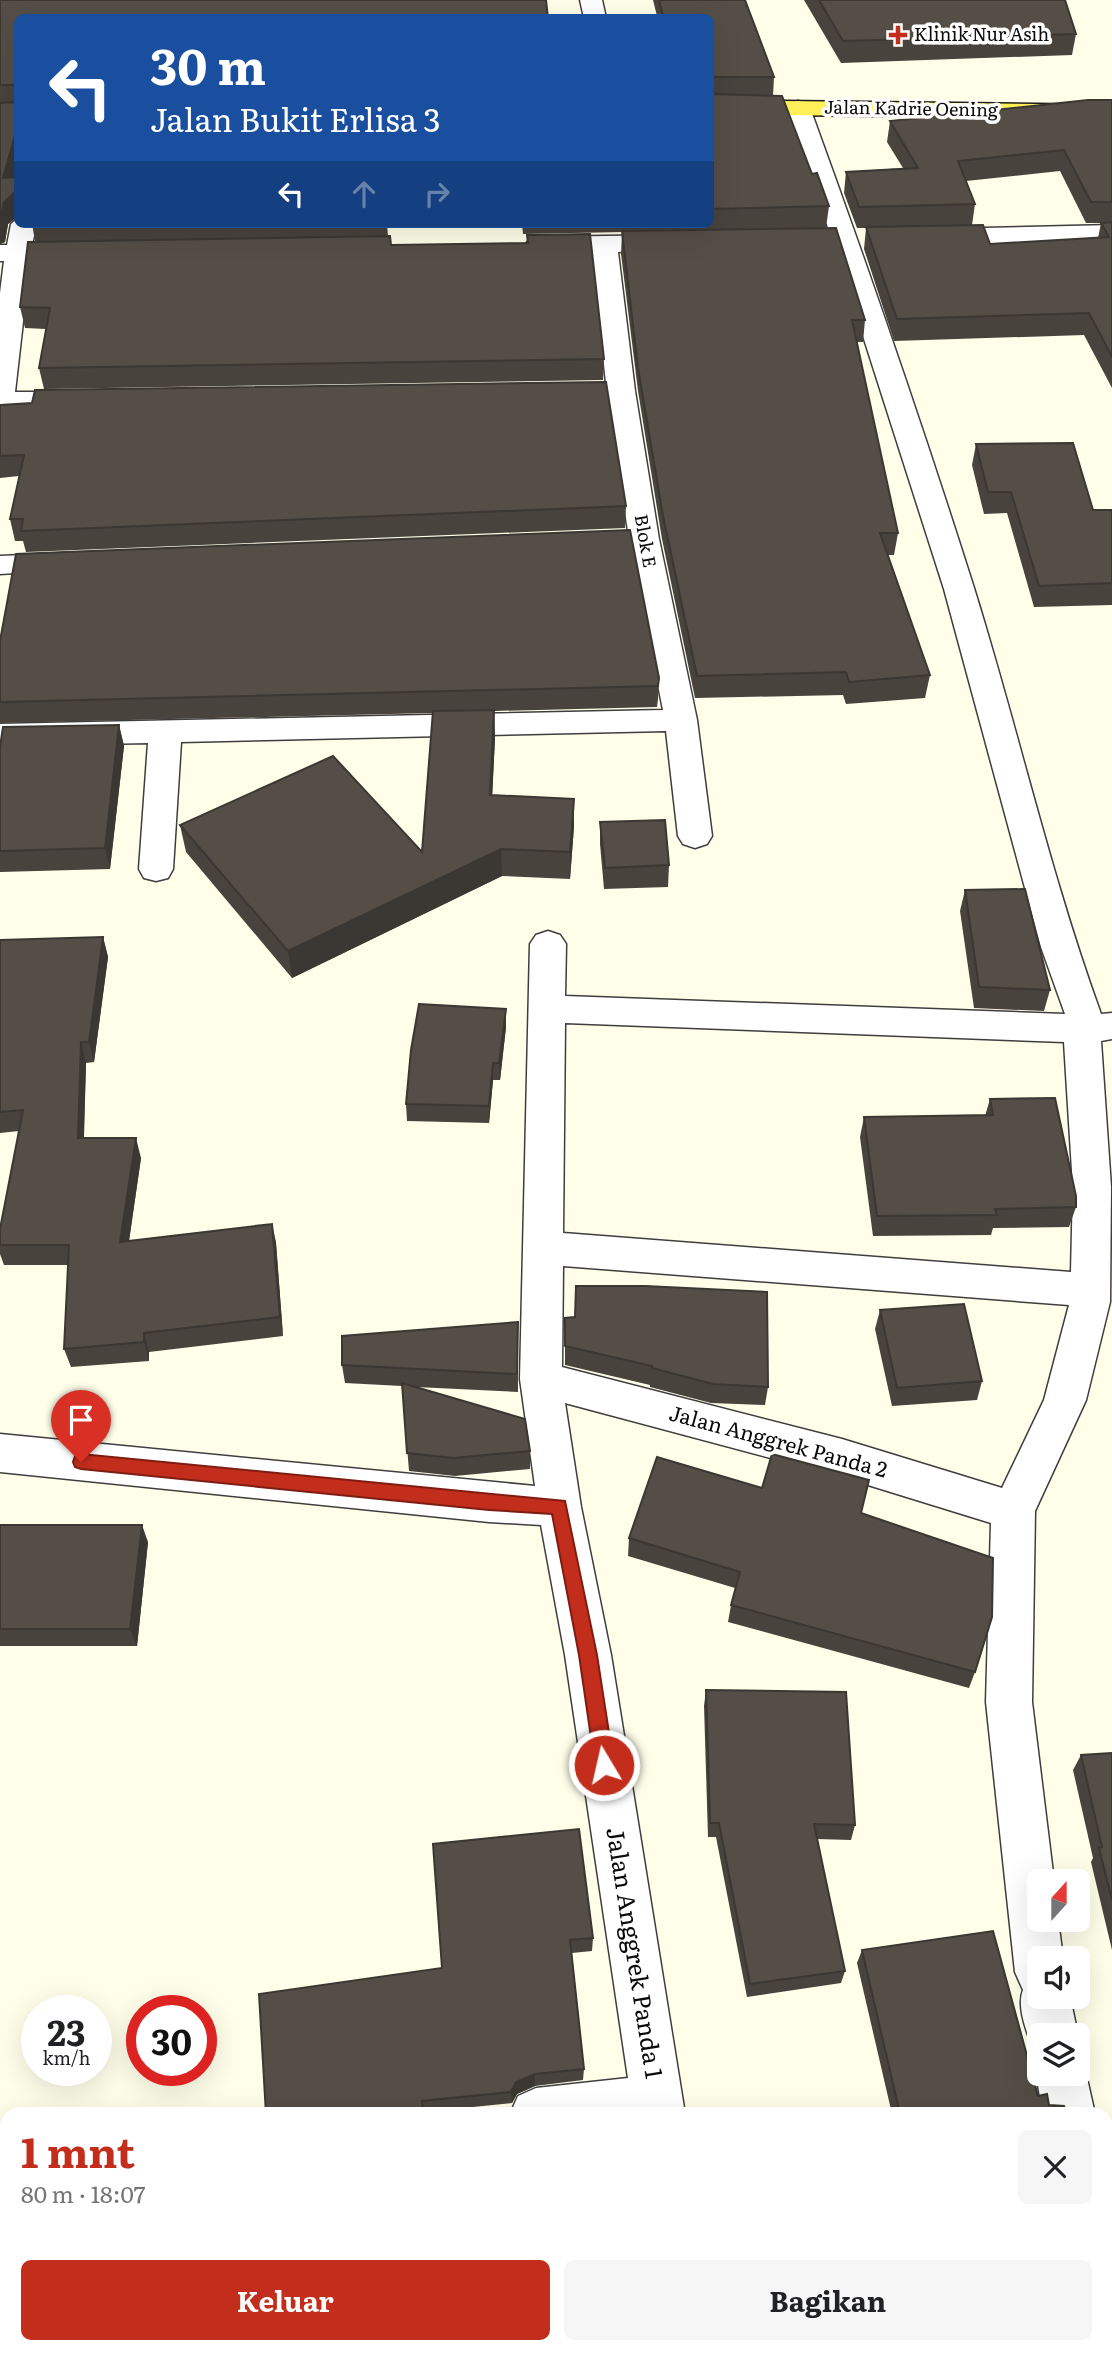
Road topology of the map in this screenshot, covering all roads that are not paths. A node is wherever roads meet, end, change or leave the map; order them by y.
1 (714, 107) edge
2 (798, 108) junction
3 (1112, 112) edge
4 (22, 228) edge
5 (1112, 233) edge
6 (912, 237) edge
7 (697, 242) edge
8 (604, 244) junction
9 (520, 246) edge
10 (101, 251) edge
11 (9, 252) edge
12 (621, 391) junction
13 (524, 393) edge
14 (111, 400) edge
15 (0, 403) edge
16 (644, 539) junction
17 (548, 543) edge
18 (96, 561) edge
19 (0, 565) edge
20 (681, 720) junction
21 (165, 733) junction
22 (0, 735) edge
23 (695, 836) dead end
24 (156, 869) dead end
25 (548, 944) dead end
26 (547, 1009) junction
27 (1100, 1028) edge
28 (543, 1248) junction
29 (1090, 1290) junction
30 (541, 1378) junction
31 (0, 1453) edge
32 (559, 1507) junction
33 (1013, 1511) junction
34 (1037, 1946) edge
35 (1063, 2086) edge
36 (658, 2107) edge
37 (1068, 2107) edge

1 - 2 main road, Jalan Kadrie Oening
2 - 3 main road, Jalan Kadrie Oening
2 - 27 street
4 - 11 street
5 - 6 street
7 - 8 street
8 - 9 street
8 - 12 street, Blok E
10 - 11 street
11 - 15 street
12 - 13 street
12 - 16 street, Blok E
14 - 15 street
16 - 17 street
16 - 20 street, Blok E
18 - 19 street
20 - 21 street
20 - 23 street, Blok E
21 - 22 street
21 - 24 street
25 - 26 street, Jalan Anggrek Panda 1
26 - 27 street
26 - 28 street, Jalan Anggrek Panda 1
27 - 29 street
28 - 29 street
28 - 30 street, Jalan Anggrek Panda 1
29 - 33 street
30 - 32 street, Jalan Anggrek Panda 1
30 - 33 street, Jalan Anggrek Panda 2
31 - 32 street
32 - 36 street, Jalan Anggrek Panda 1
33 - 34 street
35 - 37 street

